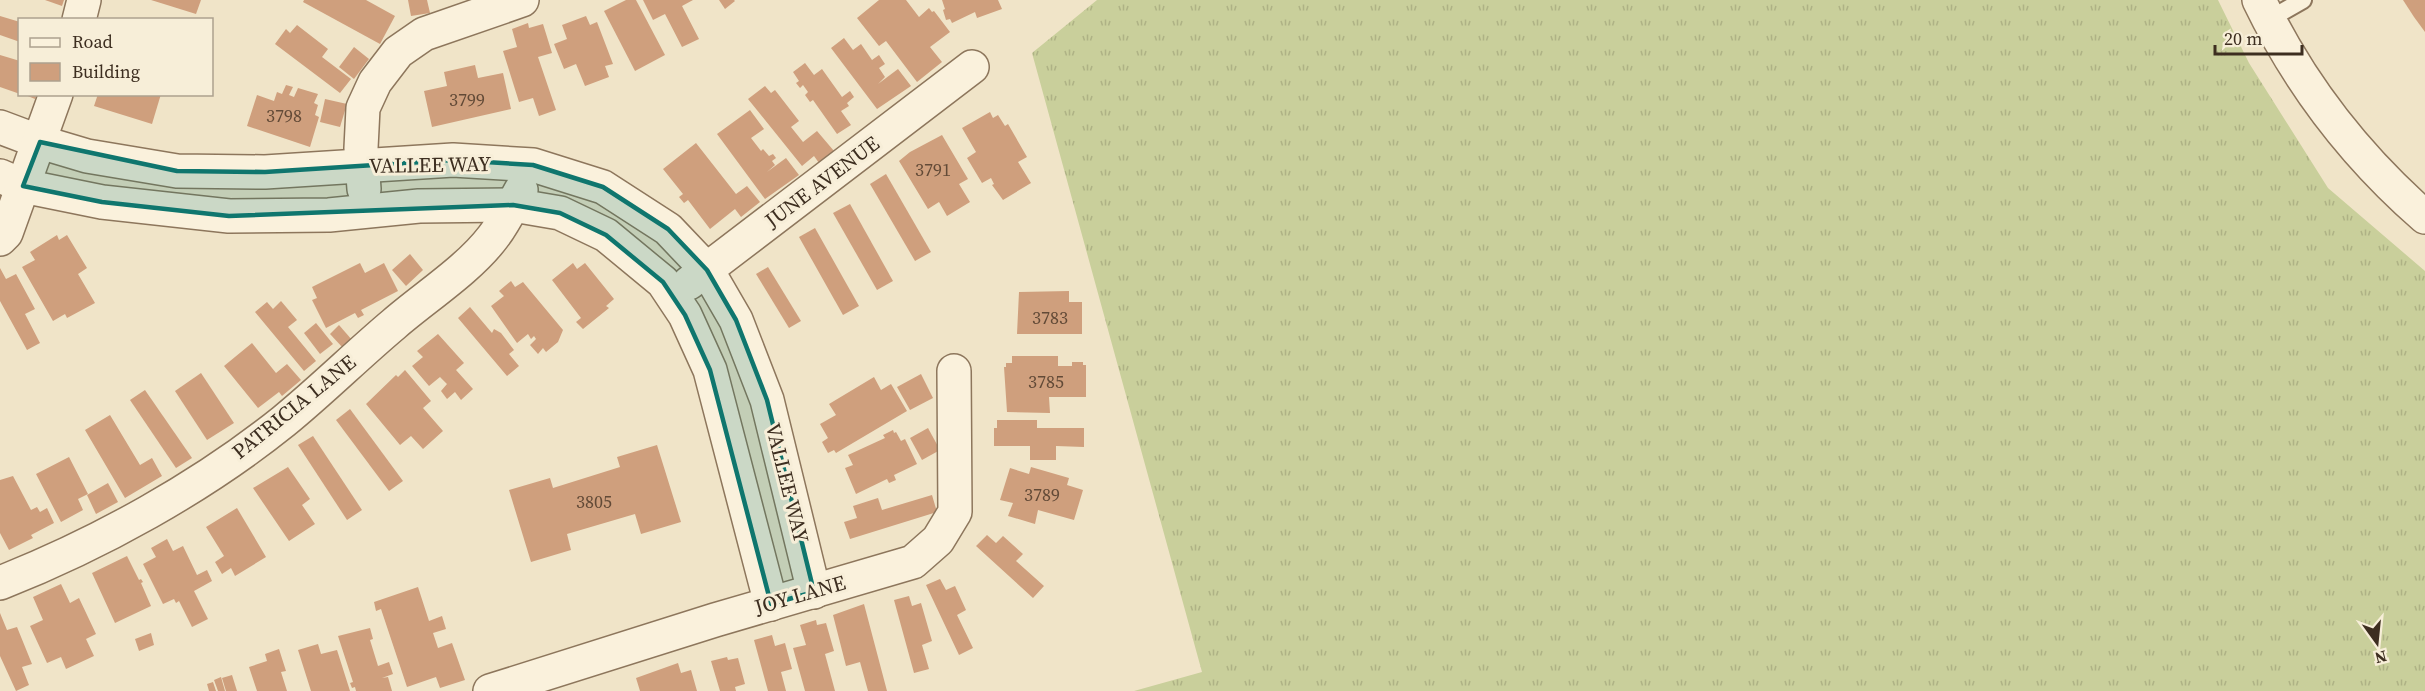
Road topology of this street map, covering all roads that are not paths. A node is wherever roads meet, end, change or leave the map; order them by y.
1 (84, 0) edge
2 (522, 0) edge
3 (2303, 0) edge
4 (2264, 10) edge
5 (80, 18) edge
6 (972, 67) dead end
7 (55, 96) edge
8 (0, 127) edge
9 (40, 142) junction
10 (533, 165) junction
11 (362, 166) junction
12 (12, 181) edge
13 (513, 204) junction
14 (365, 212) junction
15 (2425, 217) edge
16 (0, 238) edge
17 (707, 270) junction
18 (672, 296) junction
19 (954, 370) dead end
20 (0, 583) edge
21 (814, 592) junction
22 (771, 604) junction
23 (490, 691) edge

1 - 5 street
2 - 11 street
3 - 4 lane
4 - 15 street
6 - 17 street, JUNE AVENUE
7 - 9 street
8 - 9 street, VALLEE WAY
9 - 11 street, VALLEE WAY
9 - 12 street
10 - 11 street, VALLEE WAY
10 - 13 street, PATRICIA LANE
10 - 17 street, VALLEE WAY
11 - 14 street
12 - 14 street, VALLEE WAY
12 - 16 street
13 - 14 street, VALLEE WAY
13 - 18 street, VALLEE WAY
13 - 20 street, PATRICIA LANE
17 - 18 street, JUNE AVENUE
17 - 21 street, VALLEE WAY
18 - 22 street, VALLEE WAY
19 - 21 street, JOY LANE
21 - 22 street, JOY LANE
22 - 23 street, JOY LANE

